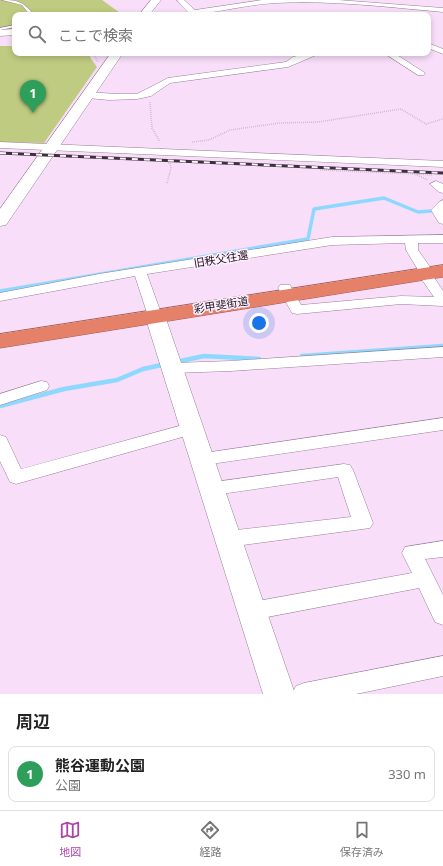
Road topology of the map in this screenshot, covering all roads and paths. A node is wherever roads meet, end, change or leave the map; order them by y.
1 (4, 0) edge
2 (156, 0) edge
3 (180, 0) edge
4 (318, 0) edge
5 (262, 1) edge
6 (277, 1) edge
7 (246, 2) edge
8 (395, 6) junction
9 (443, 10) edge
10 (30, 12) edge
11 (146, 12) edge
12 (193, 12) edge
13 (199, 12) edge
14 (398, 12) edge
15 (12, 27) edge
16 (0, 29) edge
17 (12, 32) edge
18 (0, 33) edge
19 (431, 46) edge
20 (443, 52) edge
21 (115, 56) edge
22 (304, 56) edge
23 (393, 56) edge
24 (421, 73) dead end
25 (88, 95) junction
26 (144, 95) junction
27 (443, 119) edge
28 (0, 145) edge
29 (51, 147) junction
30 (166, 152) junction
31 (162, 162) dead end
32 (443, 164) edge
33 (320, 170) dead end
34 (415, 174) junction
35 (167, 183) dead end
36 (438, 183) edge
37 (1, 216) edge
38 (443, 239) edge
39 (411, 240) junction
40 (443, 264) edge
41 (430, 271) edge
42 (140, 272) junction
43 (287, 291) junction
44 (0, 296) edge
45 (443, 301) edge
46 (154, 312) junction
47 (0, 331) edge
48 (0, 340) edge
49 (443, 352) edge
50 (174, 368) junction
51 (41, 386) dead end
52 (0, 400) edge
53 (443, 424) edge
54 (194, 428) junction
55 (0, 441) edge
56 (204, 459) junction
57 (214, 488) junction
58 (228, 539) junction
59 (443, 549) edge
60 (425, 579) junction
61 (252, 612) junction
62 (443, 616) edge
63 (443, 666) edge
64 (279, 694) edge
65 (304, 694) edge

1 - 10 lane
2 - 11 street
3 - 12 street
4 - 6 street
4 - 8 street
5 - 6 street
5 - 7 street
7 - 13 street
8 - 9 street
8 - 14 street
15 - 16 lane
17 - 18 street
19 - 20 street
21 - 25 street
22 - 26 street
23 - 24 street
25 - 26 street
25 - 29 street
26 - 30 path
27 - 30 path
28 - 29 street
29 - 30 street
29 - 37 street
30 - 32 street
31 - 35 path
33 - 34 path
34 - 36 path
34 - 36 path
38 - 39 street, 旧秩父往還
39 - 41 street
39 - 42 street, 旧秩父往還
40 - 41 highway, 彩甲斐街道
41 - 43 highway, 彩甲斐街道
41 - 45 street
42 - 44 street, 旧秩父往還
42 - 46 street
43 - 45 street
43 - 46 highway, 彩甲斐街道
46 - 47 highway, 彩甲斐街道
46 - 48 highway, 彩甲斐街道
46 - 50 street
49 - 50 street
50 - 54 street
51 - 52 street
53 - 56 street
54 - 55 street
54 - 56 street
56 - 57 street
57 - 58 street
57 - 58 street
58 - 61 street
59 - 60 street
60 - 61 street
60 - 62 street
61 - 64 street
63 - 65 street

